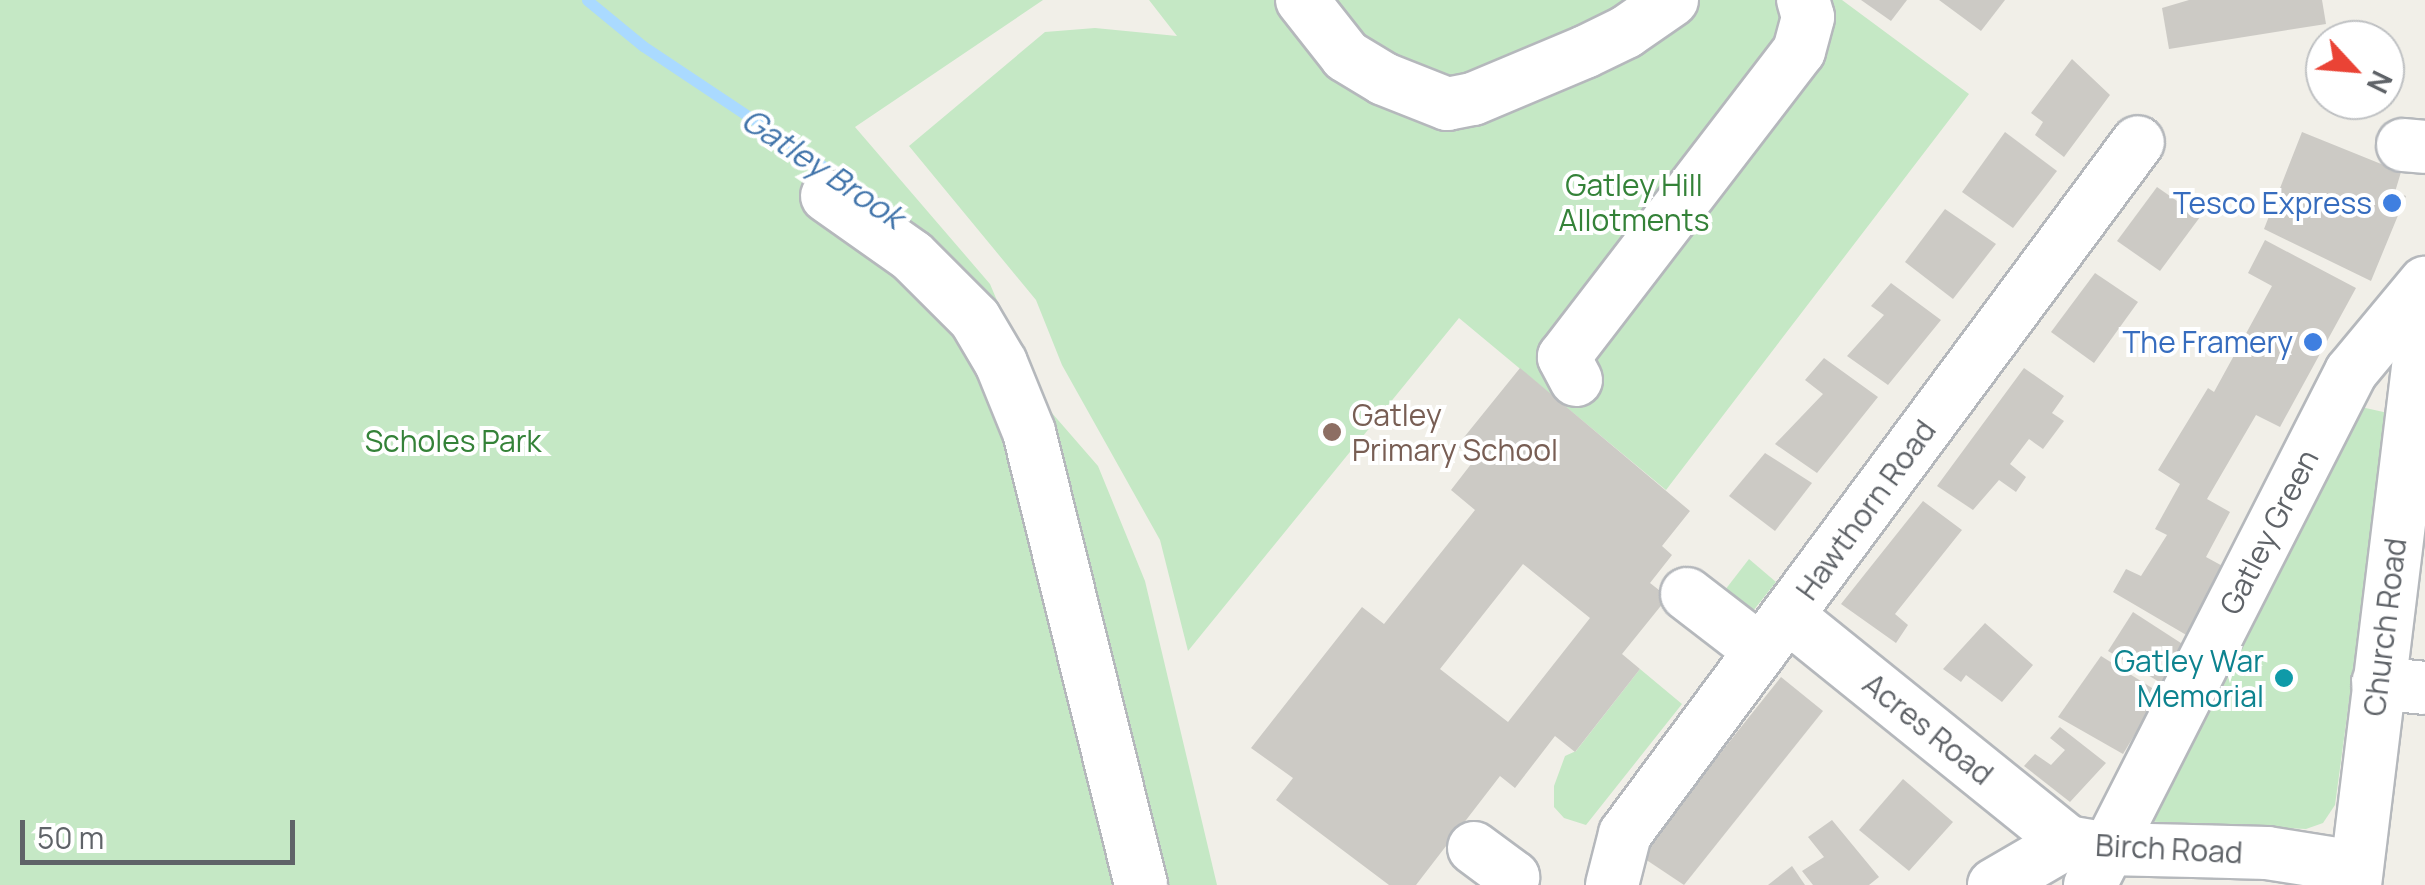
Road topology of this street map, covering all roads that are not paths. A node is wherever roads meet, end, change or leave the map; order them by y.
1 (1302, 0) edge
2 (1672, 0) edge
3 (1802, 0) edge
4 (2138, 142) dead end
5 (826, 196) dead end
6 (2425, 283) edge
7 (2425, 310) edge
8 (1576, 380) dead end
9 (1687, 594) dead end
10 (1775, 633) junction
11 (2402, 685) edge
12 (1474, 848) dead end
13 (2088, 859) edge
14 (2355, 876) edge
15 (1141, 885) edge
16 (1511, 885) edge
17 (1612, 885) edge
18 (1994, 885) edge

1 - 2 street
3 - 8 street
4 - 10 street, Hawthorn Road
5 - 15 street
6 - 13 street, Gatley Green
7 - 11 street, Church Road
9 - 10 street, Acres Road
10 - 13 street, Acres Road
10 - 17 street, Hawthorn Road
11 - 14 street, Church Road
12 - 16 street
13 - 14 street, Birch Road
13 - 18 street, Birch Road

